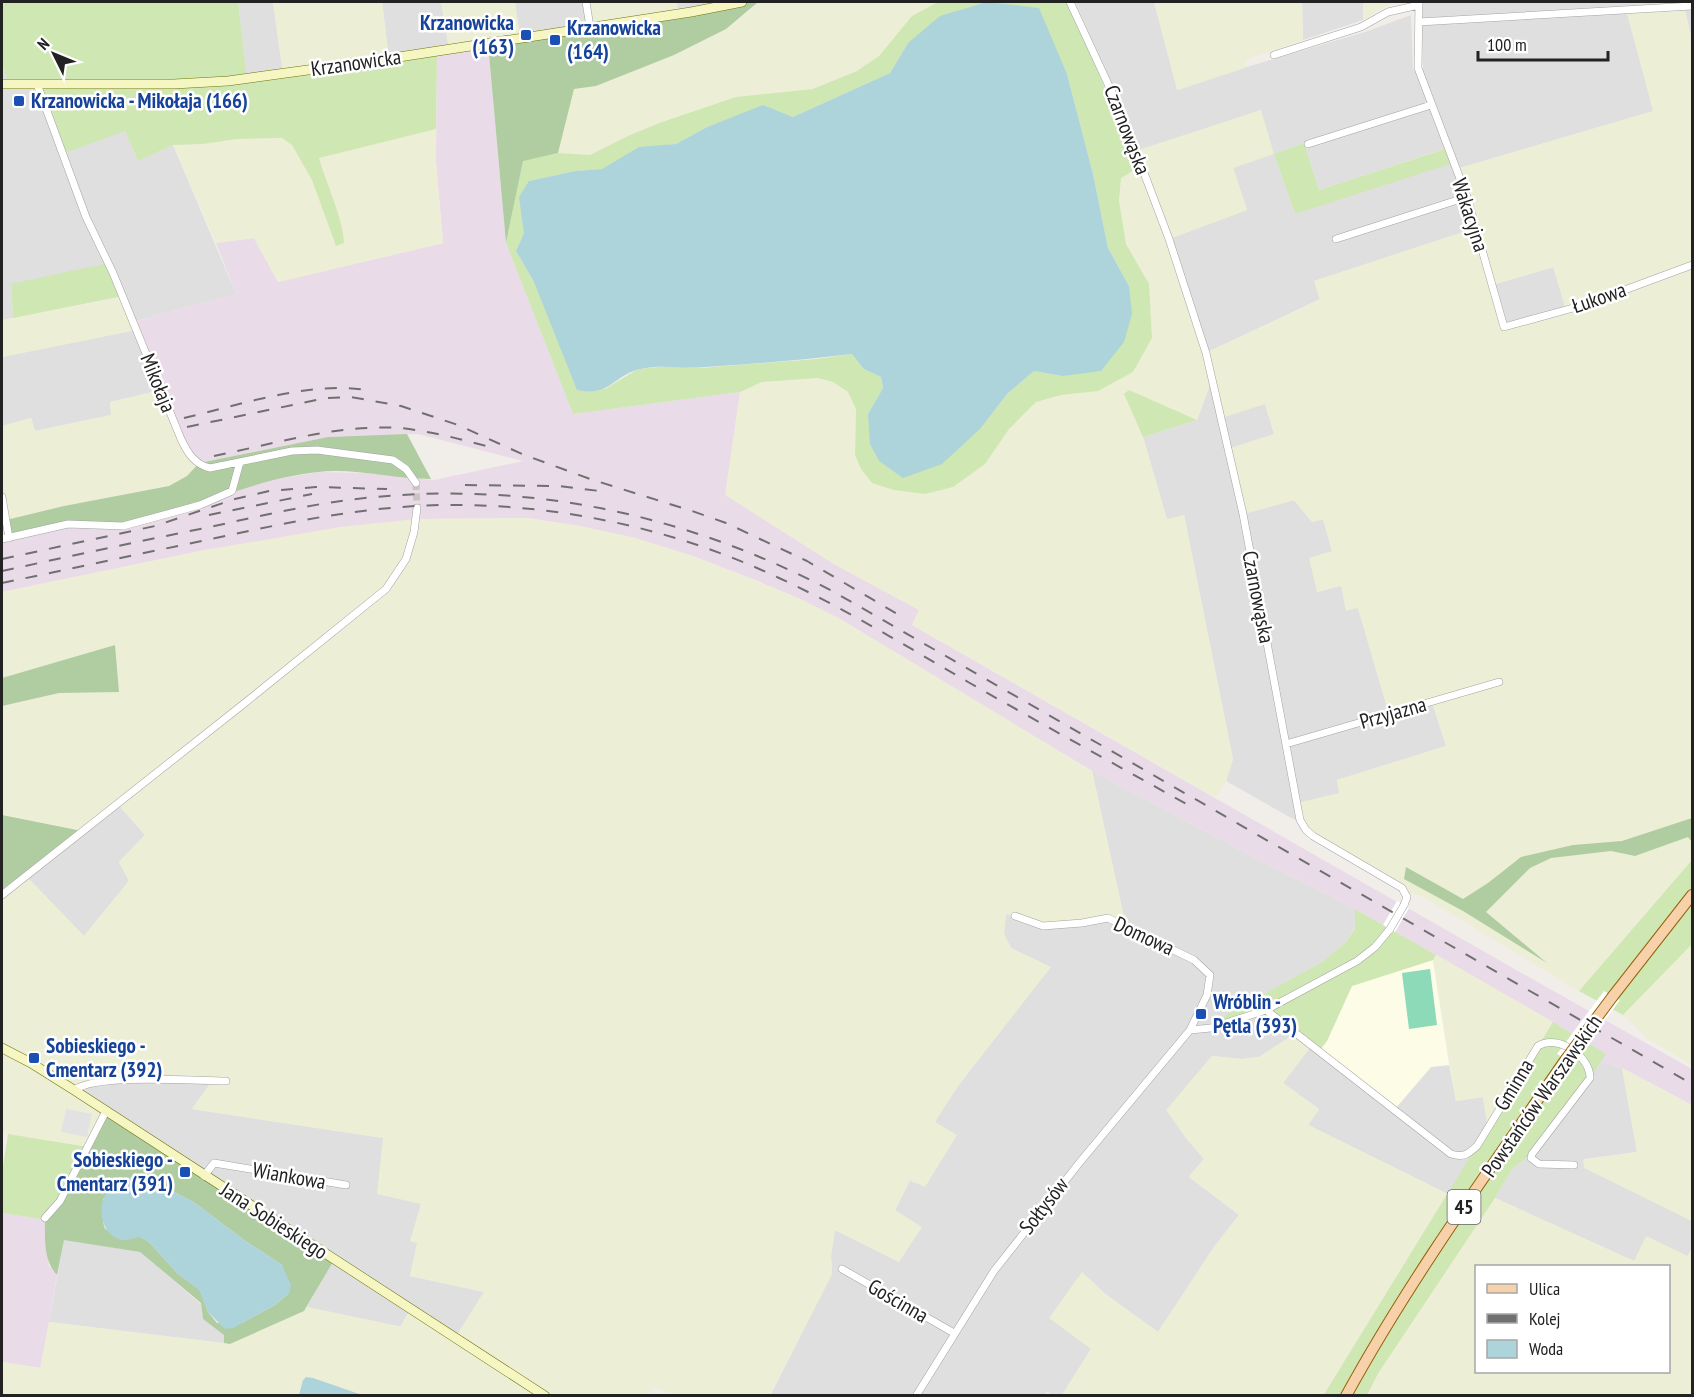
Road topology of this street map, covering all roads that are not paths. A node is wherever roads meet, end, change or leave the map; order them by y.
1 (586, 2) edge
2 (742, 2) edge
3 (1070, 2) edge
4 (1419, 3) edge
5 (1692, 6) edge
6 (1419, 21) junction
7 (590, 27) junction
8 (1274, 55) dead end
9 (2, 84) edge
10 (37, 84) junction
11 (1431, 105) junction
12 (1308, 144) dead end
13 (1467, 197) junction
14 (1336, 239) dead end
15 (1692, 265) edge
16 (1504, 327) joint
17 (240, 462) junction
18 (416, 483) tunnel mouth
19 (2, 496) edge
20 (417, 508) tunnel mouth
21 (5, 538) edge
22 (1499, 682) dead end
23 (1286, 744) junction
24 (2, 895) edge
25 (1692, 895) edge
26 (1015, 916) dead end
27 (1266, 1010) junction
28 (1190, 1029) junction
29 (2, 1048) edge
30 (226, 1081) dead end
31 (74, 1090) junction
32 (106, 1112) junction
33 (1574, 1165) dead end
34 (204, 1176) junction
35 (346, 1185) dead end
36 (45, 1218) dead end
37 (842, 1269) dead end
38 (954, 1333) junction
39 (545, 1395) edge
40 (916, 1395) edge
41 (1346, 1395) edge

1 - 7 street
2 - 7 street, Krzanowicka
3 - 23 street, Czarnowąska
4 - 6 street, Wakacyjna
4 - 8 street
5 - 6 street
6 - 11 street, Wakacyjna
7 - 10 street, Krzanowicka
9 - 10 street, Krzanowicka
10 - 17 street, Mikołaja
11 - 12 street
11 - 13 street, Wakacyjna
13 - 14 street
13 - 16 street, Wakacyjna
15 - 16 street, Łukowa
17 - 18 street, Mikołaja
17 - 21 street
19 - 21 street
20 - 24 street
22 - 23 street, Przyjazna
23 - 27 street, Czarnowąska, bridge
25 - 41 main road, Powstańców Warszawskich / 45, bridge
26 - 28 street, Domowa
27 - 28 street, Czarnowąska
27 - 33 street, Gminna
28 - 38 street, Sołtysów
29 - 31 street, Jana Sobieskiego
30 - 31 street
31 - 32 street, Jana Sobieskiego
32 - 34 street, Jana Sobieskiego
32 - 36 street
34 - 35 street, Wiankowa
34 - 39 street, Jana Sobieskiego
37 - 38 street, Gościnna
38 - 40 street, Sołtysów

